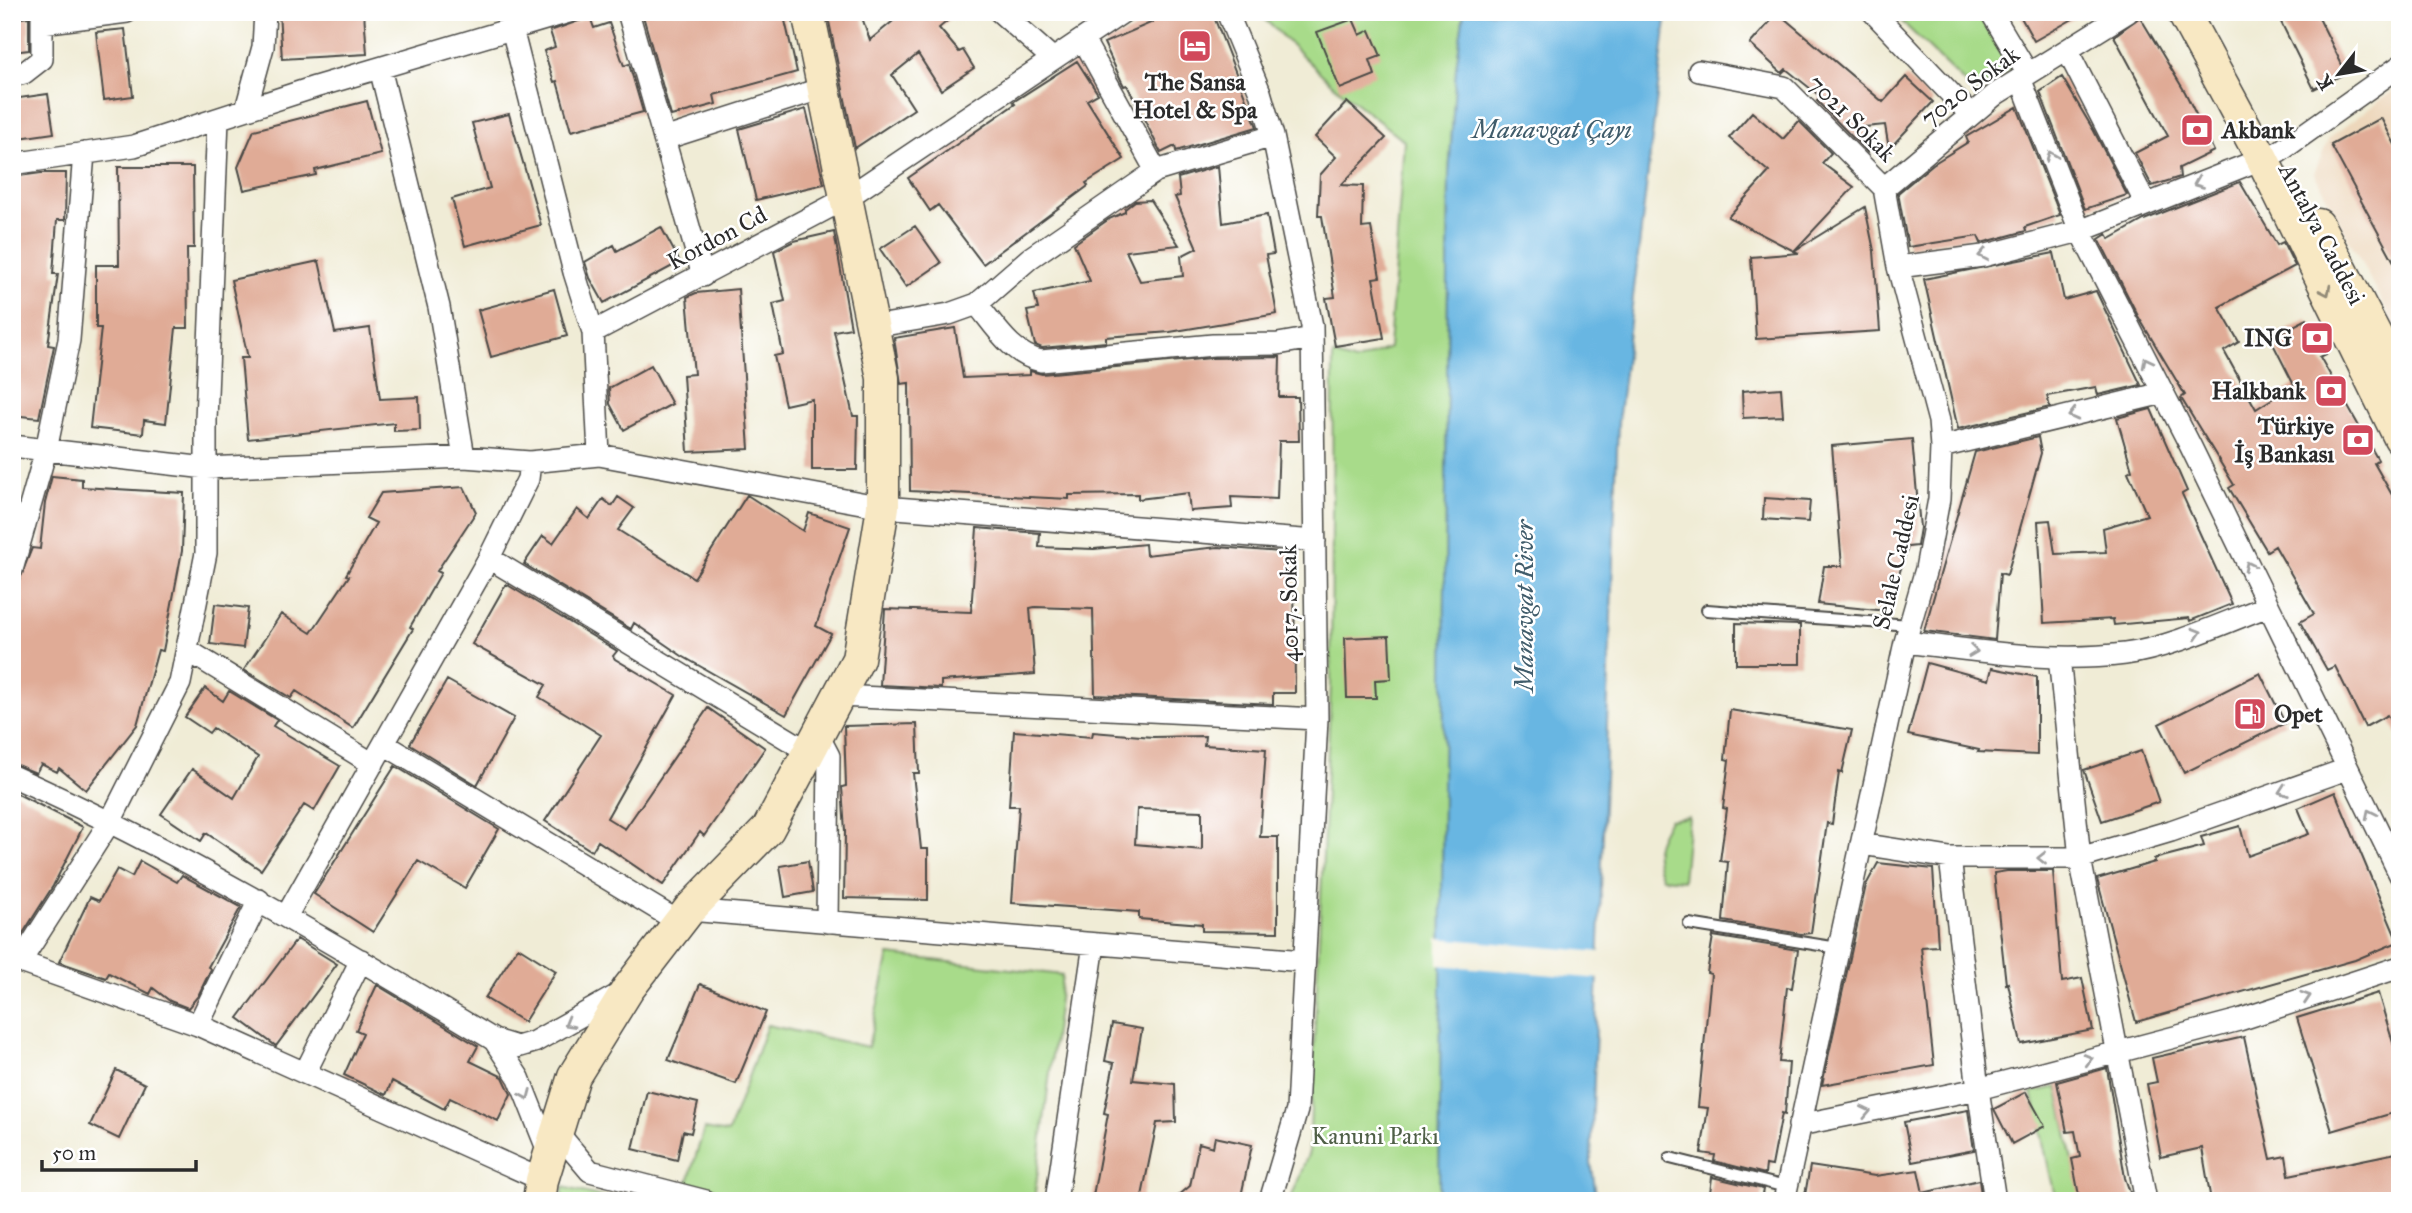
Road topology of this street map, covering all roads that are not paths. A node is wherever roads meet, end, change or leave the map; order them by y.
1 (127, 12) edge
2 (265, 12) edge
3 (569, 12) edge
4 (628, 12) edge
5 (808, 12) edge
6 (1000, 12) edge
7 (1123, 12) edge
8 (1227, 12) edge
9 (1873, 12) edge
10 (1991, 12) edge
11 (2128, 12) edge
12 (2183, 12) edge
13 (2202, 12) edge
14 (42, 18) edge
15 (2097, 21) edge
16 (512, 29) junction
17 (1083, 39) junction
18 (2067, 50) junction
19 (1053, 60) junction
20 (2400, 66) edge
21 (380, 68) junction
22 (1699, 71) dead end
23 (12, 76) edge
24 (2024, 76) junction
25 (823, 88) junction
26 (246, 109) junction
27 (1970, 114) junction
28 (218, 119) junction
29 (1273, 136) junction
30 (664, 139) junction
31 (85, 153) junction
32 (2270, 155) junction
33 (12, 164) edge
34 (1156, 171) junction
35 (1884, 188) junction
36 (845, 199) junction
37 (2146, 204) junction
38 (2080, 231) junction
39 (1898, 267) junction
40 (703, 276) junction
41 (977, 304) junction
42 (872, 327) junction
43 (593, 332) junction
44 (1312, 338) junction
45 (2400, 382) edge
46 (2163, 393) junction
47 (2400, 438) edge
48 (12, 446) edge
49 (1941, 447) junction
50 (46, 450) junction
51 (599, 455) junction
52 (464, 457) junction
53 (530, 462) junction
54 (206, 468) junction
55 (883, 507) junction
56 (1315, 541) junction
57 (489, 558) junction
58 (12, 570) edge
59 (2268, 606) junction
60 (1707, 610) dead end
61 (1908, 634) junction
62 (187, 650) junction
63 (2059, 657) junction
64 (839, 696) junction
65 (1317, 719) junction
66 (384, 744) junction
67 (813, 744) junction
68 (373, 764) junction
69 (2347, 769) junction
70 (12, 776) edge
71 (111, 820) junction
72 (1861, 844) junction
73 (1951, 858) junction
74 (2080, 858) junction
75 (2400, 875) edge
76 (259, 900) junction
77 (287, 915) junction
78 (684, 916) junction
79 (827, 922) junction
80 (1689, 924) dead end
81 (1094, 944) junction
82 (1838, 948) junction
83 (361, 960) junction
84 (16, 961) edge
85 (1304, 961) junction
86 (2400, 967) edge
87 (628, 989) junction
88 (198, 1025) junction
89 (494, 1040) junction
90 (2117, 1052) junction
91 (305, 1073) junction
92 (1978, 1089) junction
93 (1800, 1125) junction
94 (1670, 1158) dead end
95 (547, 1167) edge
96 (1785, 1194) edge
97 (706, 1201) edge
98 (1056, 1201) edge
99 (1270, 1201) edge
100 (1996, 1201) edge
101 (2146, 1201) edge

1 - 14 street
2 - 26 street
3 - 16 street
4 - 30 street
5 - 25 street
6 - 19 street
7 - 17 street, Kordon Cd
8 - 29 street, 4017. Sokak
9 - 27 street
10 - 24 street
11 - 15 street, 7020 Sokak
12 - 32 street, Antalya Caddesi
13 - 32 street, Antalya Caddesi
14 - 23 street
15 - 18 street, 7020 Sokak
16 - 21 street
16 - 43 street
17 - 19 street, Kordon Cd
17 - 34 street
18 - 24 street, 7020 Sokak
18 - 37 street
19 - 36 street, Kordon Cd
20 - 32 street
21 - 26 street
21 - 52 street
22 - 35 street, 7021 Sokak
24 - 27 street, 7020 Sokak
38 -> 24 street
25 - 30 street
25 - 36 street
26 - 28 street
27 - 35 street, 7020 Sokak
28 - 31 street
28 - 54 street
29 - 34 street
29 - 44 street, 4017. Sokak
30 - 40 street
31 - 33 street
31 - 50 street
32 -> 37 street
32 - 45 street, Antalya Caddesi
32 -> 47 street, Antalya Caddesi
34 - 41 street
35 - 39 street, Selale Caddesi
36 - 40 street, Kordon Cd
36 - 42 street
37 - 38 street
38 -> 39 street
46 -> 38 street
39 - 49 street, Selale Caddesi
40 - 43 street, Kordon Cd
41 - 42 street
41 - 44 street
42 - 55 street
43 - 51 street
44 - 56 street, 4017. Sokak
46 -> 49 street
59 -> 46 street
48 - 50 street
49 - 61 street, Selale Caddesi
50 - 54 street
50 - 58 street
51 - 53 street
51 - 55 street
52 - 53 street
52 - 54 street
53 - 57 street
54 - 62 street
55 - 56 street
55 - 64 street
56 - 65 street, 4017. Sokak
57 - 66 street
57 - 67 street
63 -> 59 street
59 - 69 street
60 - 61 lane
61 -> 63 street
61 - 72 street, Selale Caddesi
62 - 68 street
62 - 71 street
63 - 74 street
64 - 65 street
64 - 67 street
65 - 85 street, 4017. Sokak
66 - 68 street
66 - 78 street
67 - 78 street
67 - 79 street
68 - 77 street
69 -> 74 street
75 -> 69 street
70 - 71 street
71 - 76 street
71 - 84 street
72 - 73 street
72 - 82 street, Selale Caddesi
74 -> 73 street
73 - 92 street
74 - 90 street
76 - 77 street
76 - 88 street
77 - 83 street
78 - 79 street
78 - 87 street
79 - 81 street
80 - 82 lane
81 - 85 street
81 - 98 street
82 - 93 street, Selale Caddesi
83 - 89 street
83 - 91 street
84 - 88 street
85 - 99 street, 4017. Sokak
90 -> 86 street
87 -> 89 street
87 - 95 street
88 - 91 street
89 -> 95 street
92 -> 90 street
90 - 101 street
91 - 95 street
93 -> 92 street
92 - 100 street
93 - 96 street, Selale Caddesi
94 - 96 lane
95 - 97 street

